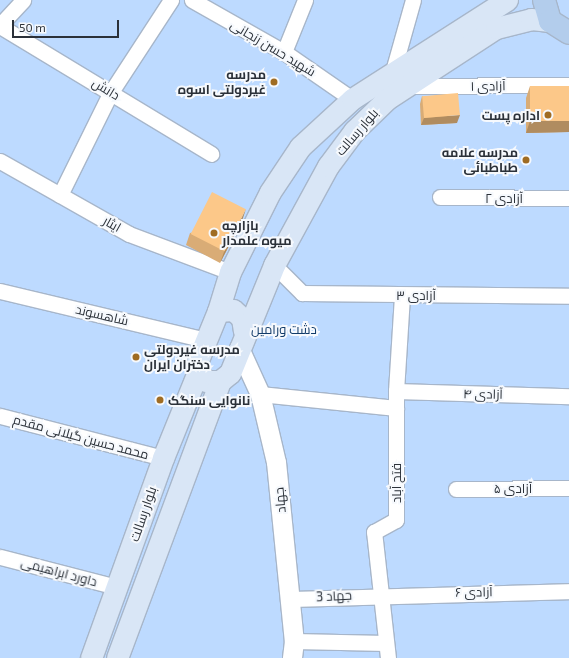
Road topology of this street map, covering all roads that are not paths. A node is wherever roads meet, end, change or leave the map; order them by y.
1 (23, 0) edge
2 (171, 0) edge
3 (192, 0) edge
4 (305, 0) edge
5 (413, 0) edge
6 (507, 0) edge
7 (544, 0) edge
8 (0, 25) edge
9 (561, 31) edge
10 (284, 52) junction
11 (393, 71) junction
12 (569, 85) edge
13 (407, 86) junction
14 (111, 92) junction
15 (352, 99) junction
16 (211, 154) dead end
17 (0, 161) edge
18 (60, 195) junction
19 (440, 198) dead end
20 (569, 198) edge
21 (274, 265) junction
22 (230, 272) junction
23 (0, 291) edge
24 (402, 295) junction
25 (569, 296) edge
26 (218, 311) junction
27 (205, 340) junction
28 (242, 340) junction
29 (198, 372) junction
30 (220, 381) junction
31 (396, 392) junction
32 (260, 394) junction
33 (569, 396) edge
34 (396, 408) junction
35 (0, 416) edge
36 (163, 458) junction
37 (569, 488) edge
38 (456, 489) dead end
39 (0, 557) edge
40 (117, 587) junction
41 (569, 591) edge
42 (379, 594) junction
43 (290, 598) junction
44 (386, 643) junction
45 (293, 650) edge
46 (91, 658) edge
47 (117, 658) edge
48 (388, 658) edge

1 - 8 street
2 - 14 street
3 - 10 street, شهید حسن زنجانی
4 - 10 street
5 - 11 street
6 - 11 main road, بلوار رسالت
7 - 9 main road
8 - 14 street, دانش
9 - 13 main road, بلوار رسالت
10 - 15 street, شهید حسن زنجانی
11 - 15 main road, بلوار رسالت
12 - 13 street, آزادی ۱
13 - 21 main road, بلوار رسالت
14 - 16 street, دانش
14 - 18 street
15 - 22 main road, بلوار رسالت
17 - 18 street, ایثار
18 - 22 street, ایثار
19 - 20 street, آزادی ۲
21 - 24 street, آزادی ۳
21 - 28 main road, بلوار رسالت
22 - 26 main road, بلوار رسالت
23 - 27 street, شاهسوند
24 - 25 street, آزادی ۳
24 - 31 street, فتح آباد
26 - 27 main road, بلوار رسالت
26 - 28 main road
27 - 29 main road, بلوار رسالت
28 - 30 main road, بلوار رسالت
28 - 32 street, جهاد
29 - 30 main road
29 - 36 main road, بلوار رسالت
30 - 47 main road, بلوار رسالت
31 - 33 street, آزادی ۴
31 - 34 street, فتح آباد
32 - 34 street
32 - 43 street, جهاد
34 - 42 street, فتح آباد
35 - 36 street, محمد حسین گیلانی مقدم
36 - 40 main road, بلوار رسالت
37 - 38 street, آزادی ۵
39 - 40 street, داورد ابراهیمی
40 - 46 main road, بلوار رسالت
41 - 42 street, آزادی ۶
42 - 43 street, جهاد 3
42 - 44 street, فتح آباد
43 - 45 street, جهاد
44 - 45 street
44 - 48 street, فتح آباد

